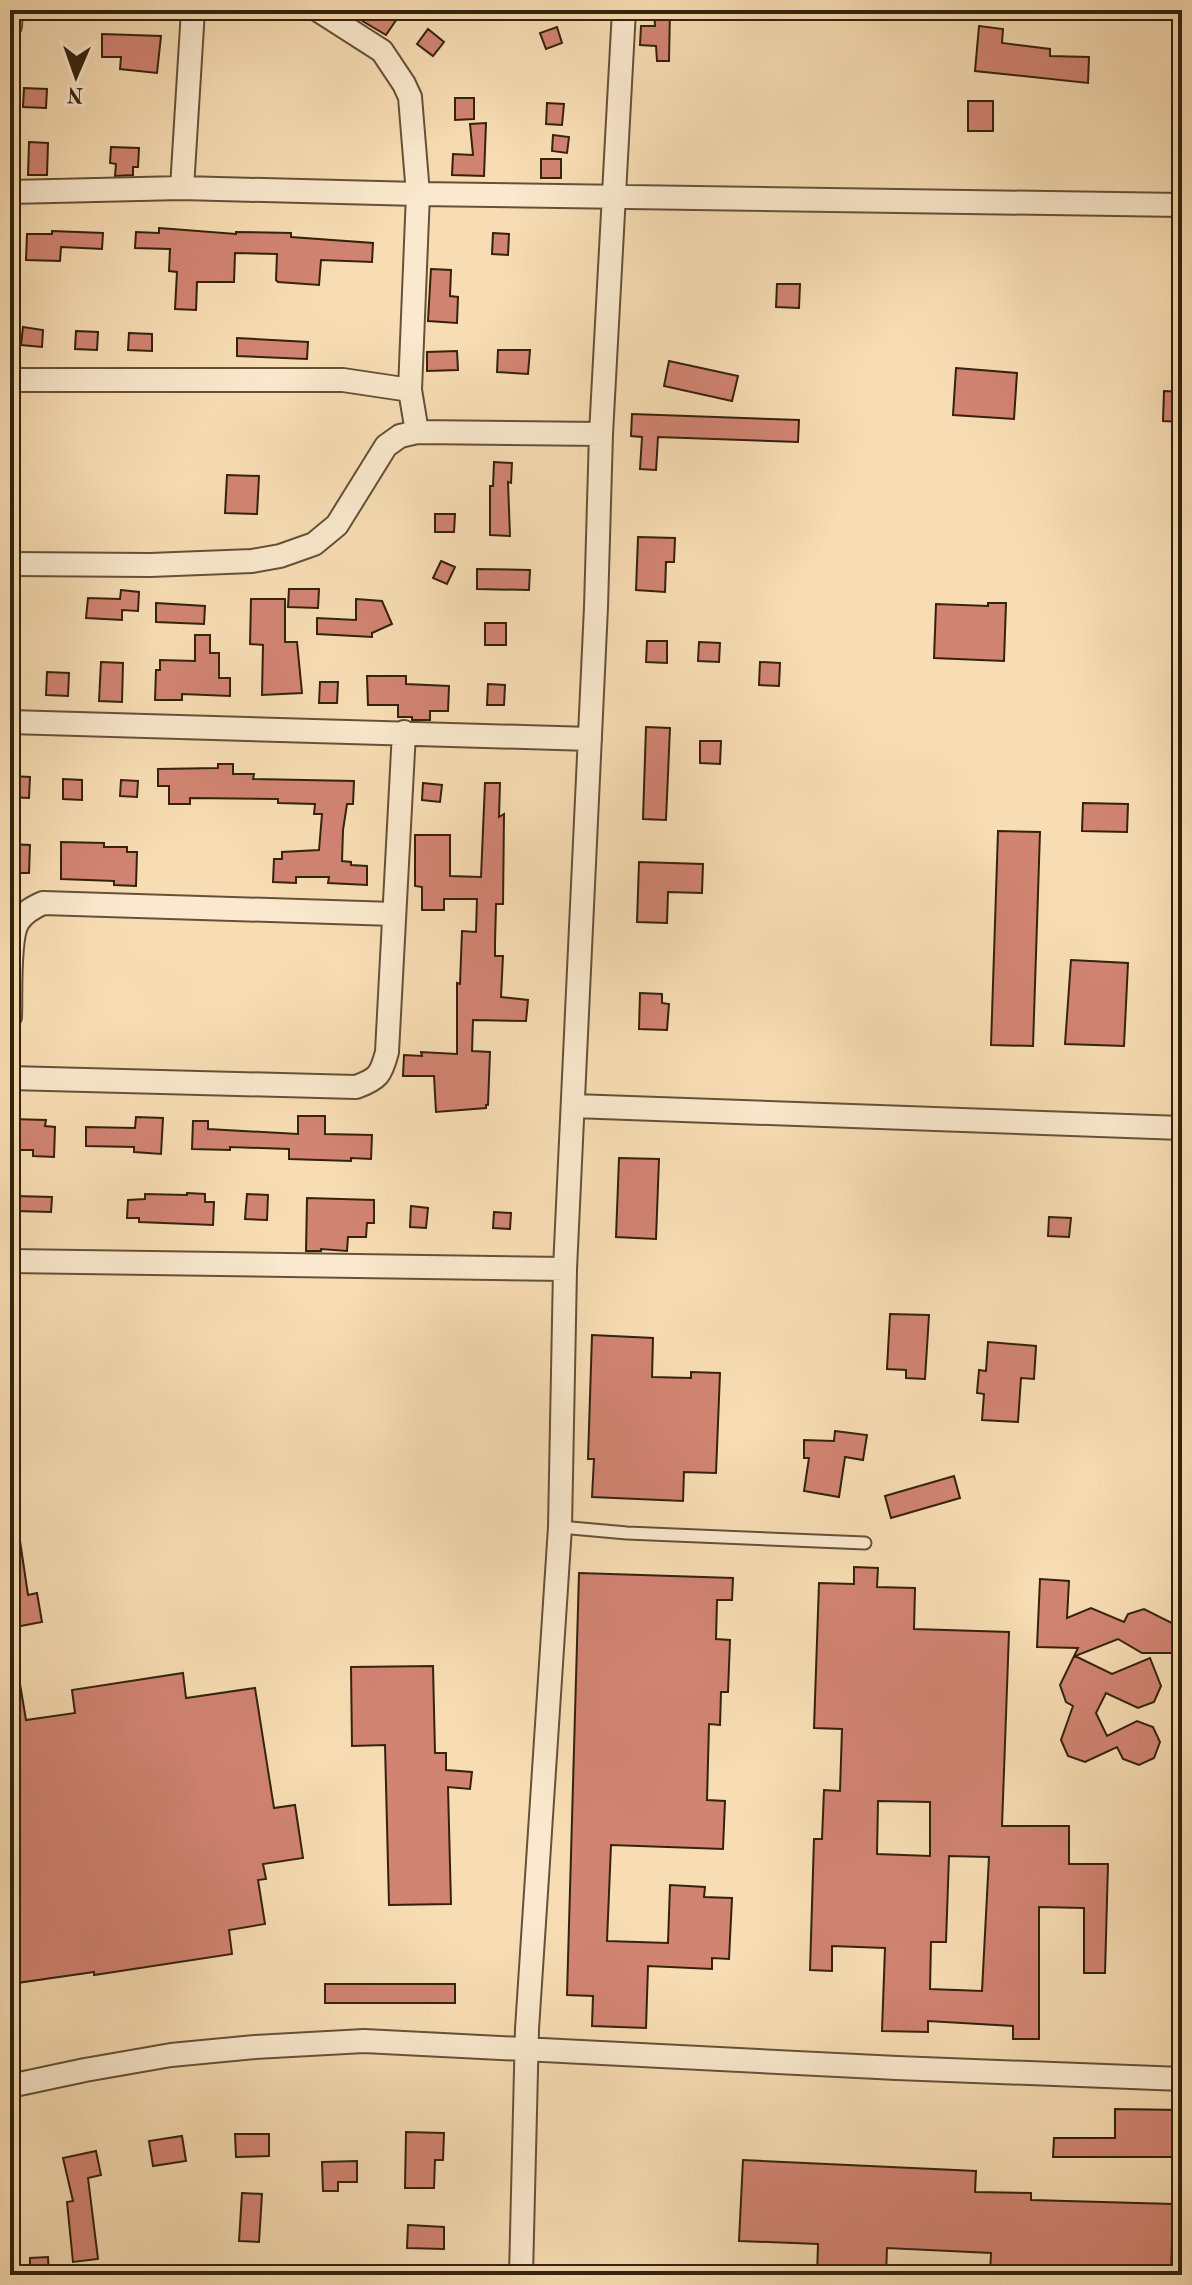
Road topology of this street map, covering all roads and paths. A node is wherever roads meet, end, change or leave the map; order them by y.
1 (11, 10) edge
2 (193, 10) edge
3 (318, 10) edge
4 (624, 10) edge
5 (10, 26) edge
6 (182, 188) junction
7 (10, 192) edge
8 (418, 194) junction
9 (614, 195) junction
10 (1182, 205) edge
11 (10, 380) edge
12 (410, 390) junction
13 (417, 432) junction
14 (601, 434) junction
15 (10, 564) edge
16 (10, 722) edge
17 (404, 732) junction
18 (590, 739) junction
19 (394, 914) junction
20 (10, 1017) edge
21 (10, 1078) edge
22 (574, 1106) junction
23 (1182, 1128) edge
24 (10, 1261) edge
25 (565, 1269) junction
26 (560, 1527) junction
27 (865, 1543) dead end
28 (527, 2048) junction
29 (1182, 2079) edge
30 (10, 2086) edge
31 (521, 2275) edge

1 - 5 street
2 - 6 street
3 - 8 street
4 - 9 street
6 - 7 street
6 - 8 street
8 - 9 street
8 - 12 street
9 - 10 street
9 - 14 street
11 - 12 street
12 - 13 street
13 - 14 street
13 - 15 street
14 - 18 street
16 - 17 street
17 - 18 street
17 - 19 street
18 - 22 street
19 - 20 street
19 - 21 street
22 - 23 street
22 - 25 street
24 - 25 street
25 - 26 street
26 - 27 lane
26 - 28 street
28 - 29 street
28 - 30 street
28 - 31 street

